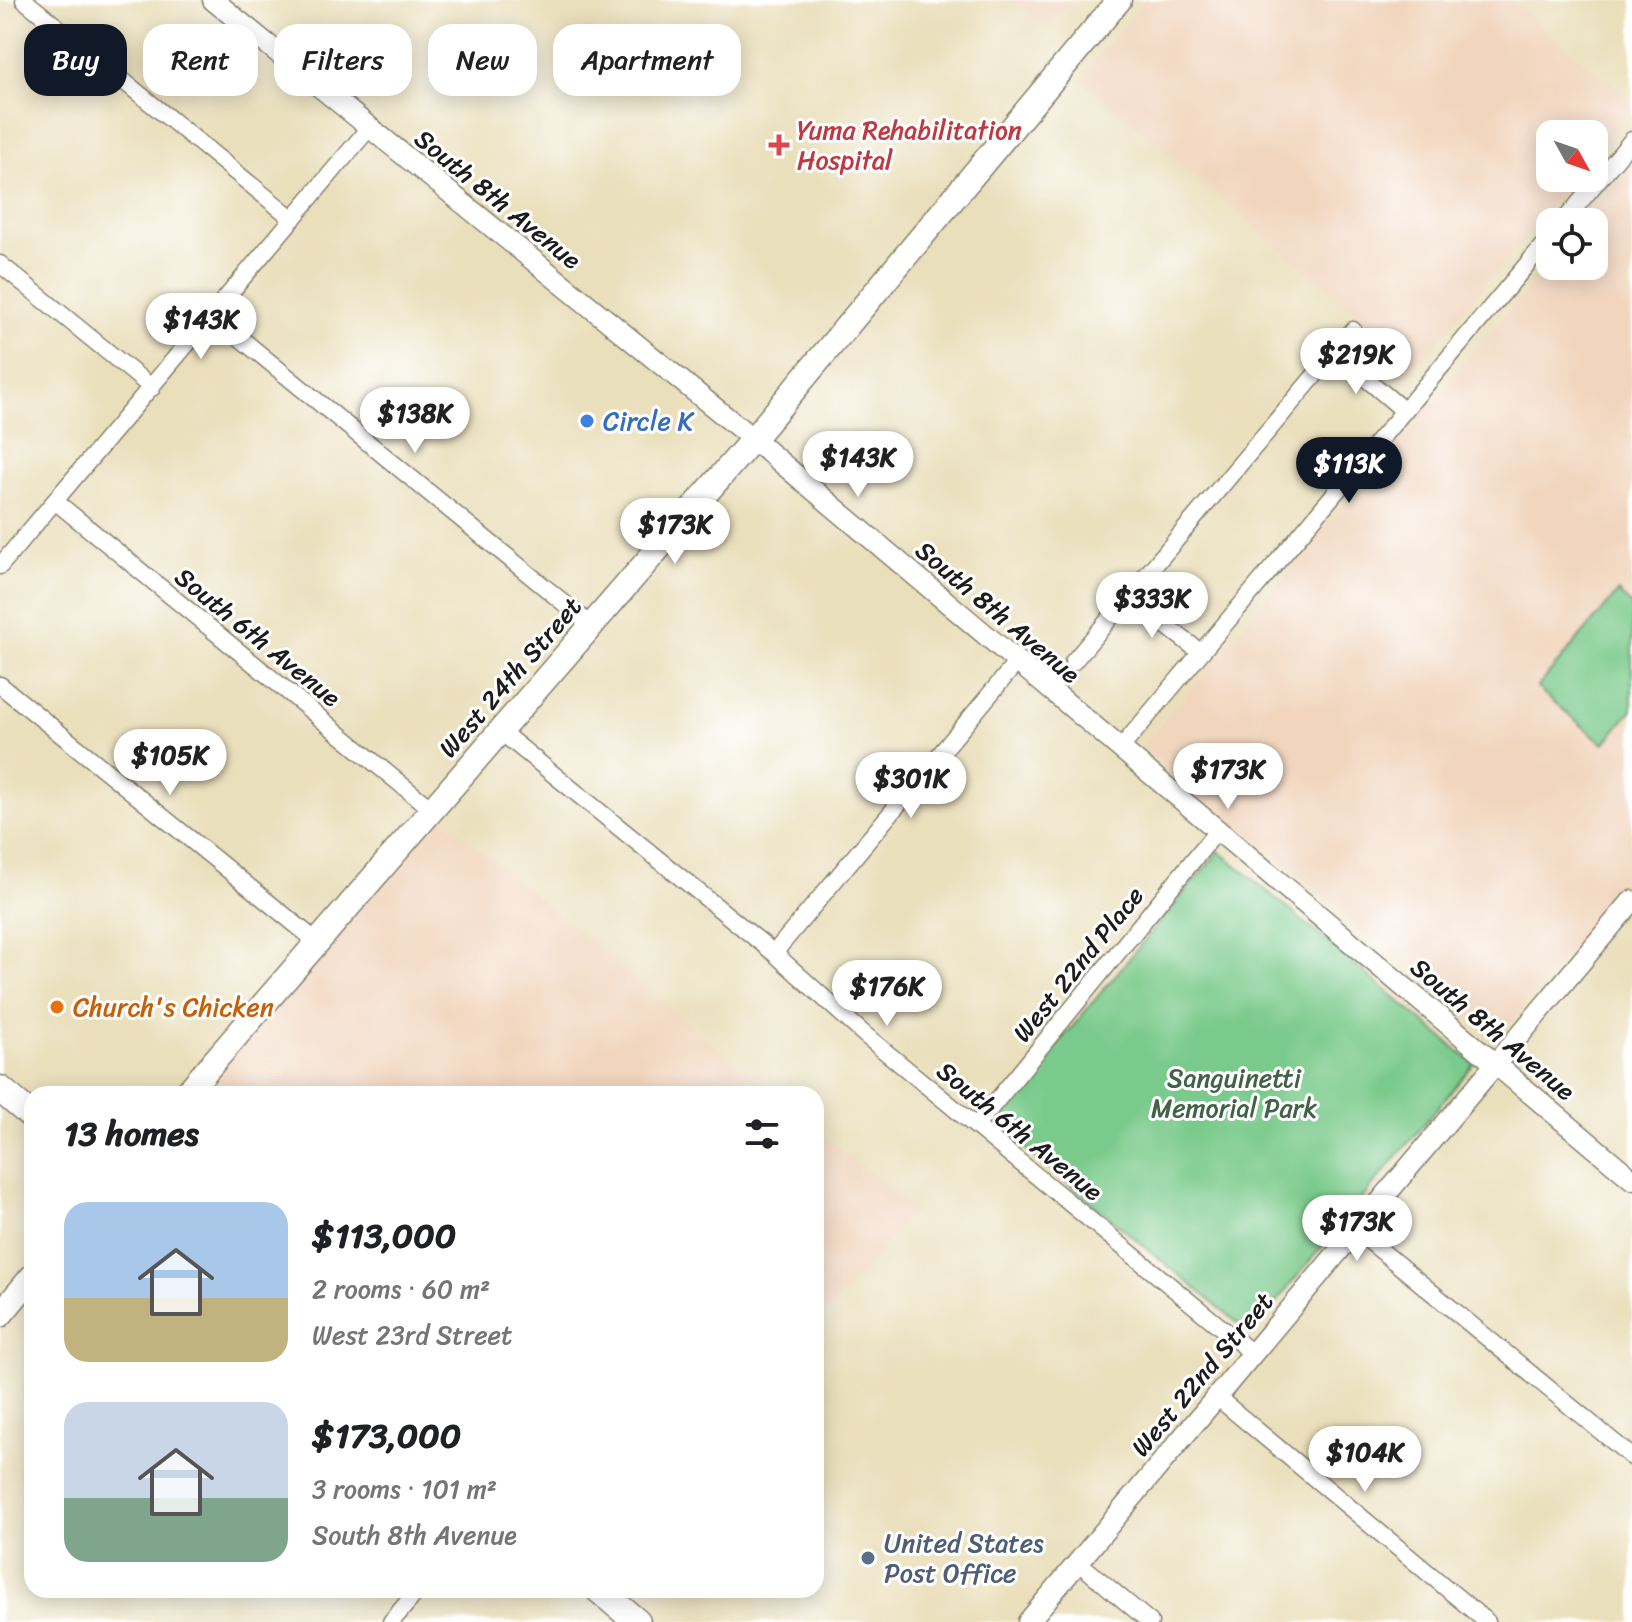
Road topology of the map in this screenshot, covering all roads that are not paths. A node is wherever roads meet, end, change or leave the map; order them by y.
1 (24, 0) edge
2 (213, 0) edge
3 (1119, 0) edge
4 (369, 128) junction
5 (1632, 140) edge
6 (1575, 208) edge
7 (293, 219) junction
8 (1536, 253) edge
9 (0, 264) edge
10 (212, 315) junction
11 (1353, 330) dead end
12 (1335, 352) junction
13 (152, 388) junction
14 (1403, 410) junction
15 (753, 439) junction
16 (55, 501) junction
17 (2, 560) edge
18 (1128, 596) junction
19 (592, 626) junction
20 (1200, 652) junction
21 (1017, 662) junction
22 (1073, 662) dead end
23 (0, 685) edge
24 (500, 731) junction
25 (1120, 749) junction
26 (431, 809) junction
27 (1217, 831) junction
28 (1632, 901) edge
29 (316, 941) junction
30 (774, 953) junction
31 (1493, 1063) junction
32 (193, 1086) edge
33 (0, 1089) edge
34 (24, 1109) edge
35 (976, 1126) junction
36 (1632, 1179) edge
37 (1356, 1230) junction
38 (24, 1286) edge
39 (0, 1315) edge
40 (1252, 1353) junction
41 (1217, 1397) junction
42 (1632, 1457) edge
43 (1078, 1562) junction
44 (411, 1598) edge
45 (608, 1598) edge
46 (391, 1622) edge
47 (637, 1622) edge
48 (1028, 1622) edge
49 (1150, 1622) edge
50 (1487, 1622) edge

1 - 7 street
2 - 4 street, South 8th Avenue
3 - 15 main road, West 24th Street
4 - 7 street
4 - 15 street, South 8th Avenue
5 - 6 street
7 - 10 street
8 - 14 street
9 - 13 street
10 - 13 street
10 - 19 street
11 - 12 street
12 - 14 street
12 - 18 street
13 - 16 street
14 - 20 street
15 - 19 main road, West 24th Street
15 - 21 street, South 8th Avenue
16 - 17 street
16 - 26 street, South 6th Avenue
18 - 20 street
18 - 22 street
19 - 24 main road, West 24th Street
20 - 25 street
21 - 25 street, South 8th Avenue
21 - 30 street
23 - 29 street
24 - 26 main road, West 24th Street
24 - 30 street, South 6th Avenue
25 - 27 street, South 8th Avenue
26 - 29 main road, West 24th Street
27 - 31 street, South 8th Avenue
27 - 35 street, West 22nd Place
28 - 31 street, West 22nd Street
29 - 32 main road, West 24th Street
30 - 35 street, South 6th Avenue
31 - 36 street, South 8th Avenue
31 - 37 street, West 22nd Street
33 - 34 main road
35 - 40 street, South 6th Avenue
37 - 40 street, West 22nd Street
37 - 42 street
38 - 39 main road
40 - 41 street, West 22nd Street
41 - 43 street, West 22nd Street
41 - 50 street
43 - 48 street, West 22nd Street
43 - 49 street
44 - 46 street
45 - 47 main road

